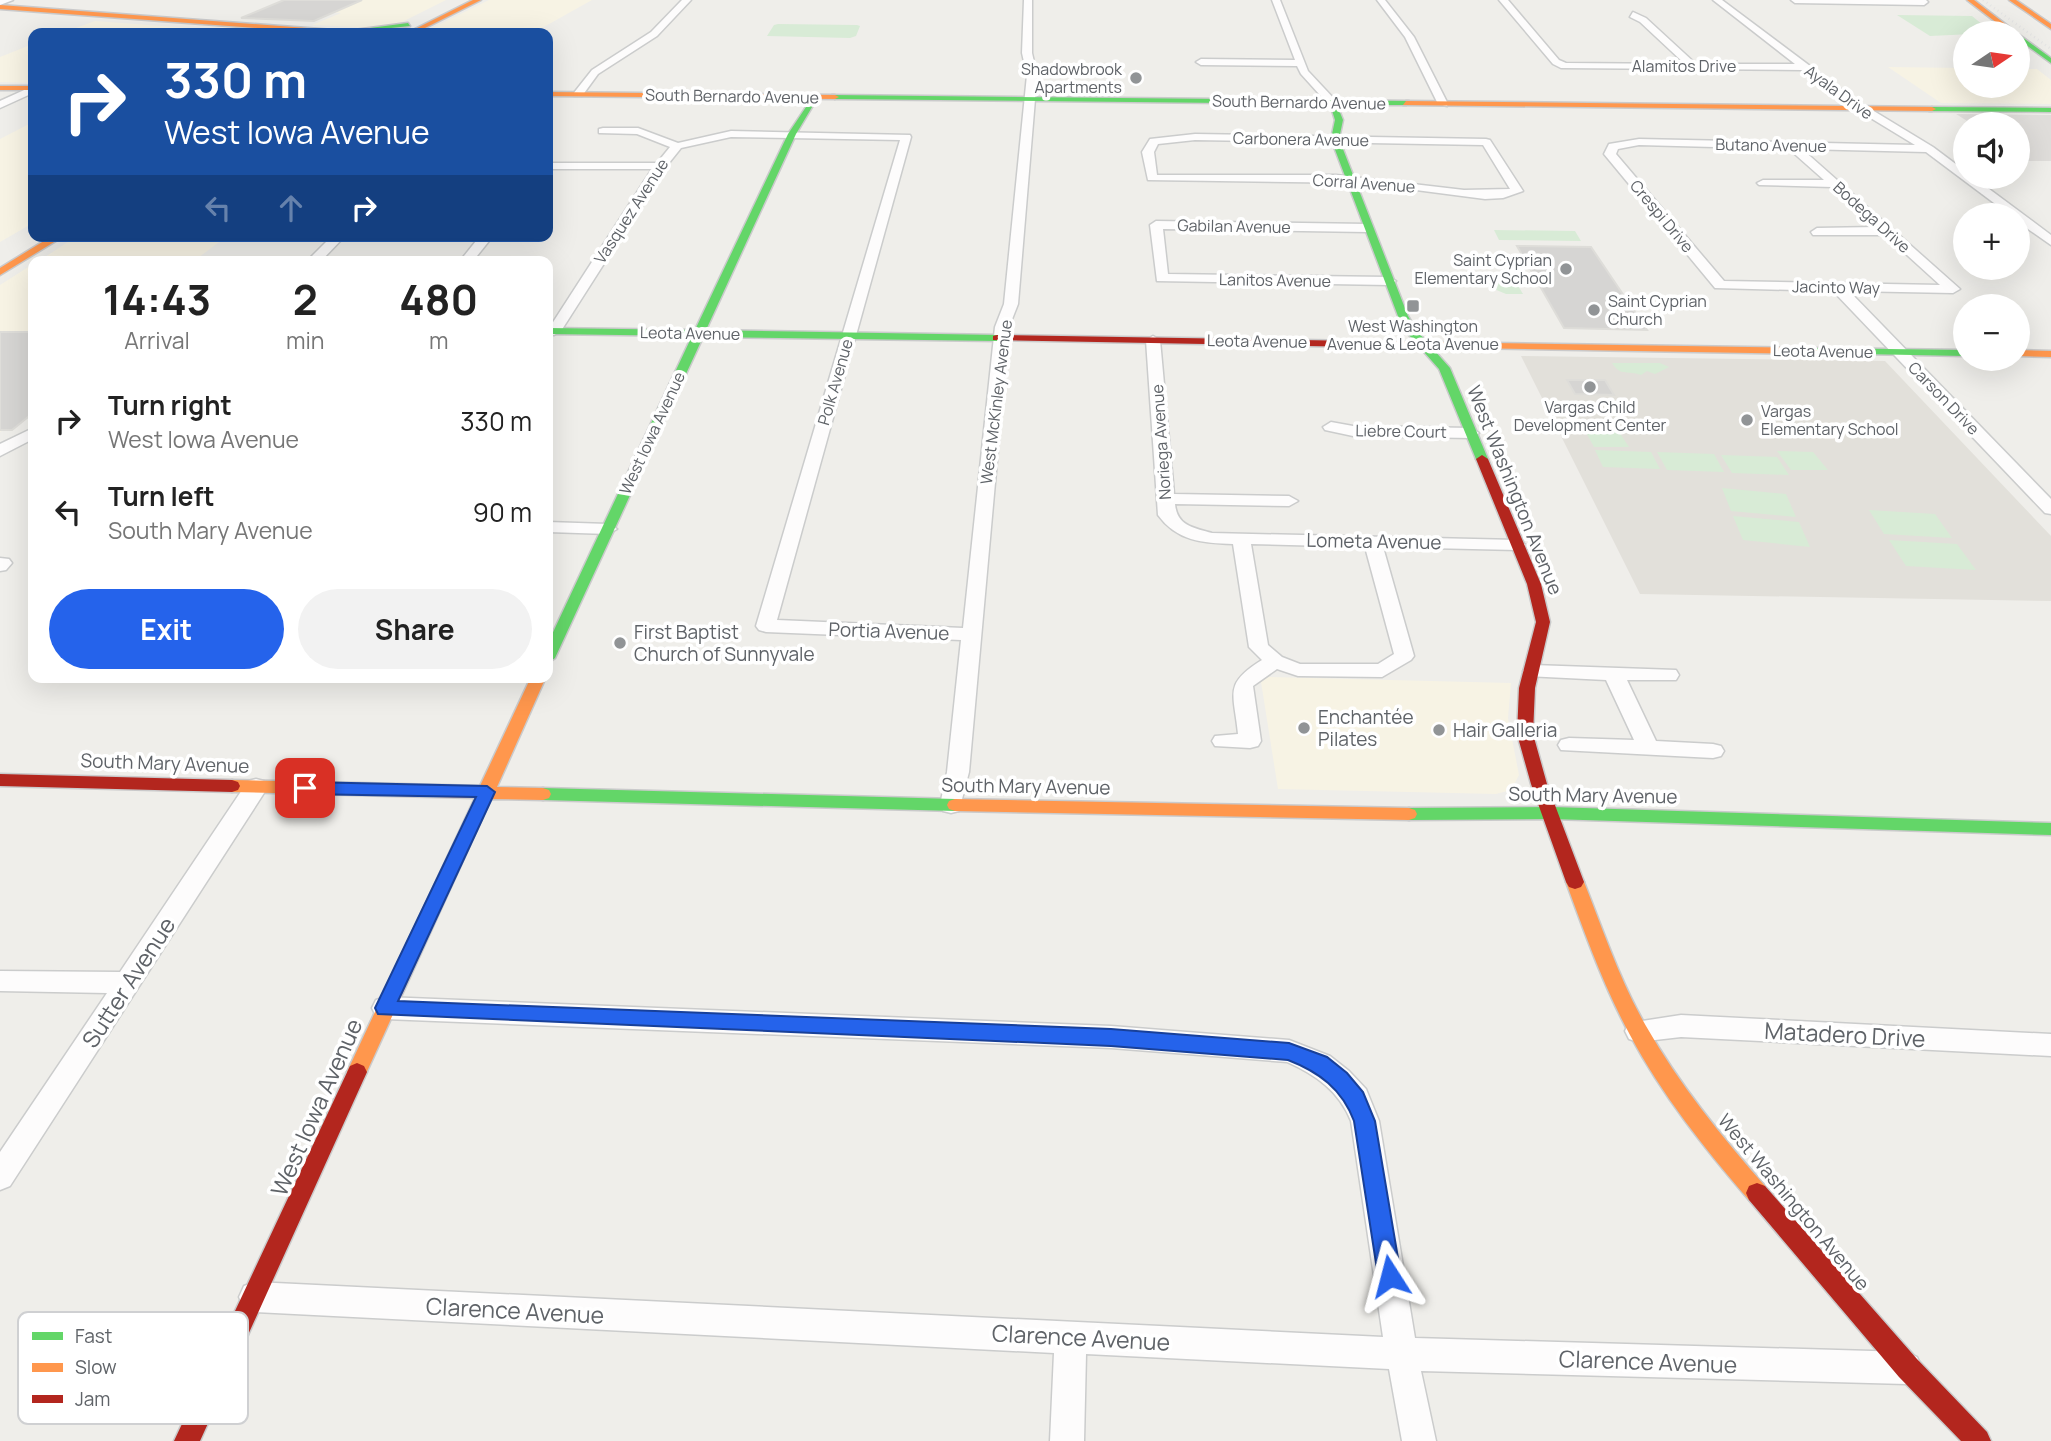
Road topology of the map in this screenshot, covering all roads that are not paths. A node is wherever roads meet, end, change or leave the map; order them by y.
1 (9, 0) edge
2 (457, 0) edge
3 (467, 0) edge
4 (478, 0) edge
5 (687, 0) edge
6 (1028, 0) edge
7 (1276, 0) edge
8 (1381, 0) edge
9 (1503, 0) edge
10 (1717, 0) edge
11 (2012, 0) edge
12 (2035, 0) edge
13 (1796, 1) edge
14 (1843, 1) edge
15 (1923, 1) edge
16 (1967, 2) edge
17 (0, 5) edge
18 (2051, 11) edge
19 (1633, 15) dead end
20 (1993, 21) edge
21 (415, 26) edge
22 (2051, 27) edge
23 (286, 28) edge
24 (396, 28) edge
25 (2030, 47) edge
26 (2030, 56) edge
27 (2051, 61) edge
28 (1201, 62) dead end
29 (1300, 63) junction
30 (1692, 65) junction
31 (1804, 67) junction
32 (2051, 71) edge
33 (0, 88) edge
34 (28, 89) edge
35 (28, 91) edge
36 (553, 94) edge
37 (578, 94) junction
38 (814, 97) junction
39 (1030, 99) junction
40 (1333, 103) junction
41 (1443, 104) junction
42 (0, 105) edge
43 (1857, 107) junction
44 (2051, 110) edge
45 (603, 131) dead end
46 (792, 134) junction
47 (906, 137) joint
48 (1335, 139) junction
49 (1486, 142) joint
50 (1791, 145) junction
51 (677, 146) junction
52 (1614, 146) joint
53 (1929, 149) junction
54 (553, 166) edge
55 (660, 166) junction
56 (1953, 167) edge
57 (1152, 178) joint
58 (1349, 180) junction
59 (1763, 183) dead end
60 (1836, 184) junction
61 (1982, 189) edge
62 (2000, 203) edge
63 (2030, 226) edge
64 (1367, 228) junction
65 (1889, 231) junction
66 (1817, 232) dead end
67 (28, 238) edge
68 (2051, 241) edge
69 (49, 242) edge
70 (333, 242) edge
71 (482, 242) edge
72 (0, 255) edge
73 (318, 256) edge
74 (470, 256) edge
75 (0, 272) edge
76 (1162, 278) joint
77 (1389, 281) junction
78 (1720, 285) joint
79 (1837, 287) junction
80 (1952, 289) joint
81 (553, 328) edge
82 (553, 331) edge
83 (698, 333) junction
84 (848, 336) junction
85 (1002, 338) junction
86 (1153, 340) junction
87 (1423, 344) junction
88 (1901, 352) junction
89 (1953, 353) edge
90 (2030, 353) edge
91 (2051, 354) edge
92 (1331, 428) dead end
93 (1471, 433) junction
94 (28, 436) edge
95 (0, 451) edge
96 (1165, 499) junction
97 (1289, 501) dead end
98 (2051, 509) edge
99 (553, 527) edge
100 (608, 529) junction
101 (1236, 539) junction
102 (1371, 540) junction
103 (1517, 545) junction
104 (766, 626) joint
105 (970, 634) junction
106 (553, 647) edge
107 (1275, 661) junction
108 (1533, 671) junction
109 (1614, 674) junction
110 (1668, 675) dead end
111 (536, 683) edge
112 (1223, 741) dead end
113 (1569, 745) dead end
114 (1648, 748) junction
115 (1713, 751) dead end
116 (0, 780) edge
117 (256, 787) junction
118 (487, 792) junction
119 (951, 805) junction
120 (1552, 813) junction
121 (2051, 829) edge
122 (0, 981) edge
123 (127, 984) junction
124 (385, 1008) junction
125 (1638, 1031) junction
126 (2051, 1045) edge
127 (0, 1177) edge
128 (255, 1297) junction
129 (248, 1312) edge
130 (1070, 1336) junction
131 (1402, 1354) junction
132 (1908, 1368) junction
133 (195, 1424) edge
134 (187, 1441) edge
135 (1067, 1441) edge
136 (1419, 1441) edge
137 (1978, 1441) edge

1 - 17 street
2 - 21 main road
3 - 21 main road
4 - 21 main road
5 - 37 street
6 - 39 street, West McKinley Avenue
7 - 29 street
8 - 41 street
9 - 30 street, Alamitos Drive
10 - 31 street, Ayala Drive
11 - 22 main road
12 - 18 main road
13 - 14 street
14 - 15 street
16 - 20 main road
17 - 23 main road
19 - 30 street
21 - 24 main road
25 - 27 main road
26 - 32 main road
28 - 29 street
29 - 40 street
30 - 31 street, Alamitos Drive
31 - 43 street, Ayala Drive
33 - 34 main road
35 - 42 street
36 - 37 main road, South Bernardo Avenue
37 - 38 main road, South Bernardo Avenue
38 - 39 main road, South Bernardo Avenue
38 - 46 main road, West Iowa Avenue
39 - 40 main road, South Bernardo Avenue
39 - 85 street, West McKinley Avenue
40 - 41 main road, South Bernardo Avenue
40 - 48 main road, West Washington Avenue
41 - 43 main road, South Bernardo Avenue
43 - 44 main road, South Bernardo Avenue
43 - 53 street, Ayala Drive
45 - 51 street
46 - 47 street, Vasquez Avenue
46 - 51 street, Vasquez Avenue
46 - 83 main road, West Iowa Avenue
47 - 84 street, Polk Avenue
48 - 49 street, Carbonera Avenue
48 - 57 street, Carbonera Avenue
48 - 58 main road, West Washington Avenue
49 - 58 street, Corral Avenue
50 - 52 street, Butano Avenue
50 - 53 street, Butano Avenue
50 - 60 street, Bodega Drive
51 - 55 street, Vasquez Avenue
52 - 78 street, Crespi Drive
53 - 56 street, Ayala Drive
54 - 55 street
55 - 81 street, Vasquez Avenue
57 - 58 street, Corral Avenue
58 - 64 main road, West Washington Avenue
59 - 60 street
60 - 65 street, Bodega Drive
61 - 62 street, Ayala Drive
63 - 68 street, Ayala Drive
64 - 76 street, Gabilan Avenue
64 - 77 main road, West Washington Avenue
65 - 66 street
65 - 80 street, Bodega Drive
67 - 72 main road
69 - 75 main road
70 - 73 street
71 - 74 street
76 - 77 street, Lanitos Avenue
77 - 87 main road, West Washington Avenue
78 - 79 street, Jacinto Way
79 - 80 street, Jacinto Way
79 - 88 street, Carson Drive
82 - 83 main road, Leota Avenue
83 - 84 main road, Leota Avenue
83 - 100 main road, West Iowa Avenue
84 - 85 main road, Leota Avenue
84 - 104 street, Polk Avenue
85 - 86 main road, Leota Avenue
85 - 105 street, West McKinley Avenue
86 - 87 main road, Leota Avenue
86 - 96 street, Noriega Avenue
87 - 88 main road, Leota Avenue
87 - 93 main road, West Washington Avenue
88 - 89 main road, Leota Avenue
88 - 98 street, Carson Drive
90 - 91 main road
92 - 93 street, Liebre Court
93 - 103 main road, West Washington Avenue
94 - 95 street
96 - 97 street
96 - 101 street, Noriega Avenue
99 - 100 street
100 - 106 main road, West Iowa Avenue
101 - 102 street, Lometa Avenue
101 - 107 street
102 - 103 street, Lometa Avenue
102 - 107 street
103 - 108 main road, West Washington Avenue
104 - 105 street, Portia Avenue
105 - 119 street, West McKinley Avenue
107 - 112 street
108 - 109 street
108 - 120 main road, West Washington Avenue
109 - 110 street
109 - 114 street
111 - 118 main road, West Iowa Avenue
113 - 114 street
114 - 115 street
116 - 117 main road, South Mary Avenue
117 - 118 main road, South Mary Avenue
117 - 123 street, Sutter Avenue
118 - 119 main road, South Mary Avenue
118 - 124 main road, West Iowa Avenue
119 - 120 main road, South Mary Avenue
120 - 121 main road, South Mary Avenue
120 - 125 main road, West Washington Avenue
122 - 123 street
123 - 127 street, Sutter Avenue
124 - 128 main road, West Iowa Avenue
124 - 131 street
125 - 126 street, Matadero Drive
125 - 132 main road, West Washington Avenue
128 - 129 main road, West Iowa Avenue
128 - 130 street, Clarence Avenue
130 - 131 street, Clarence Avenue
130 - 135 street
131 - 132 street, Clarence Avenue
131 - 136 street
132 - 137 main road, West Washington Avenue
133 - 134 main road, West Iowa Avenue

